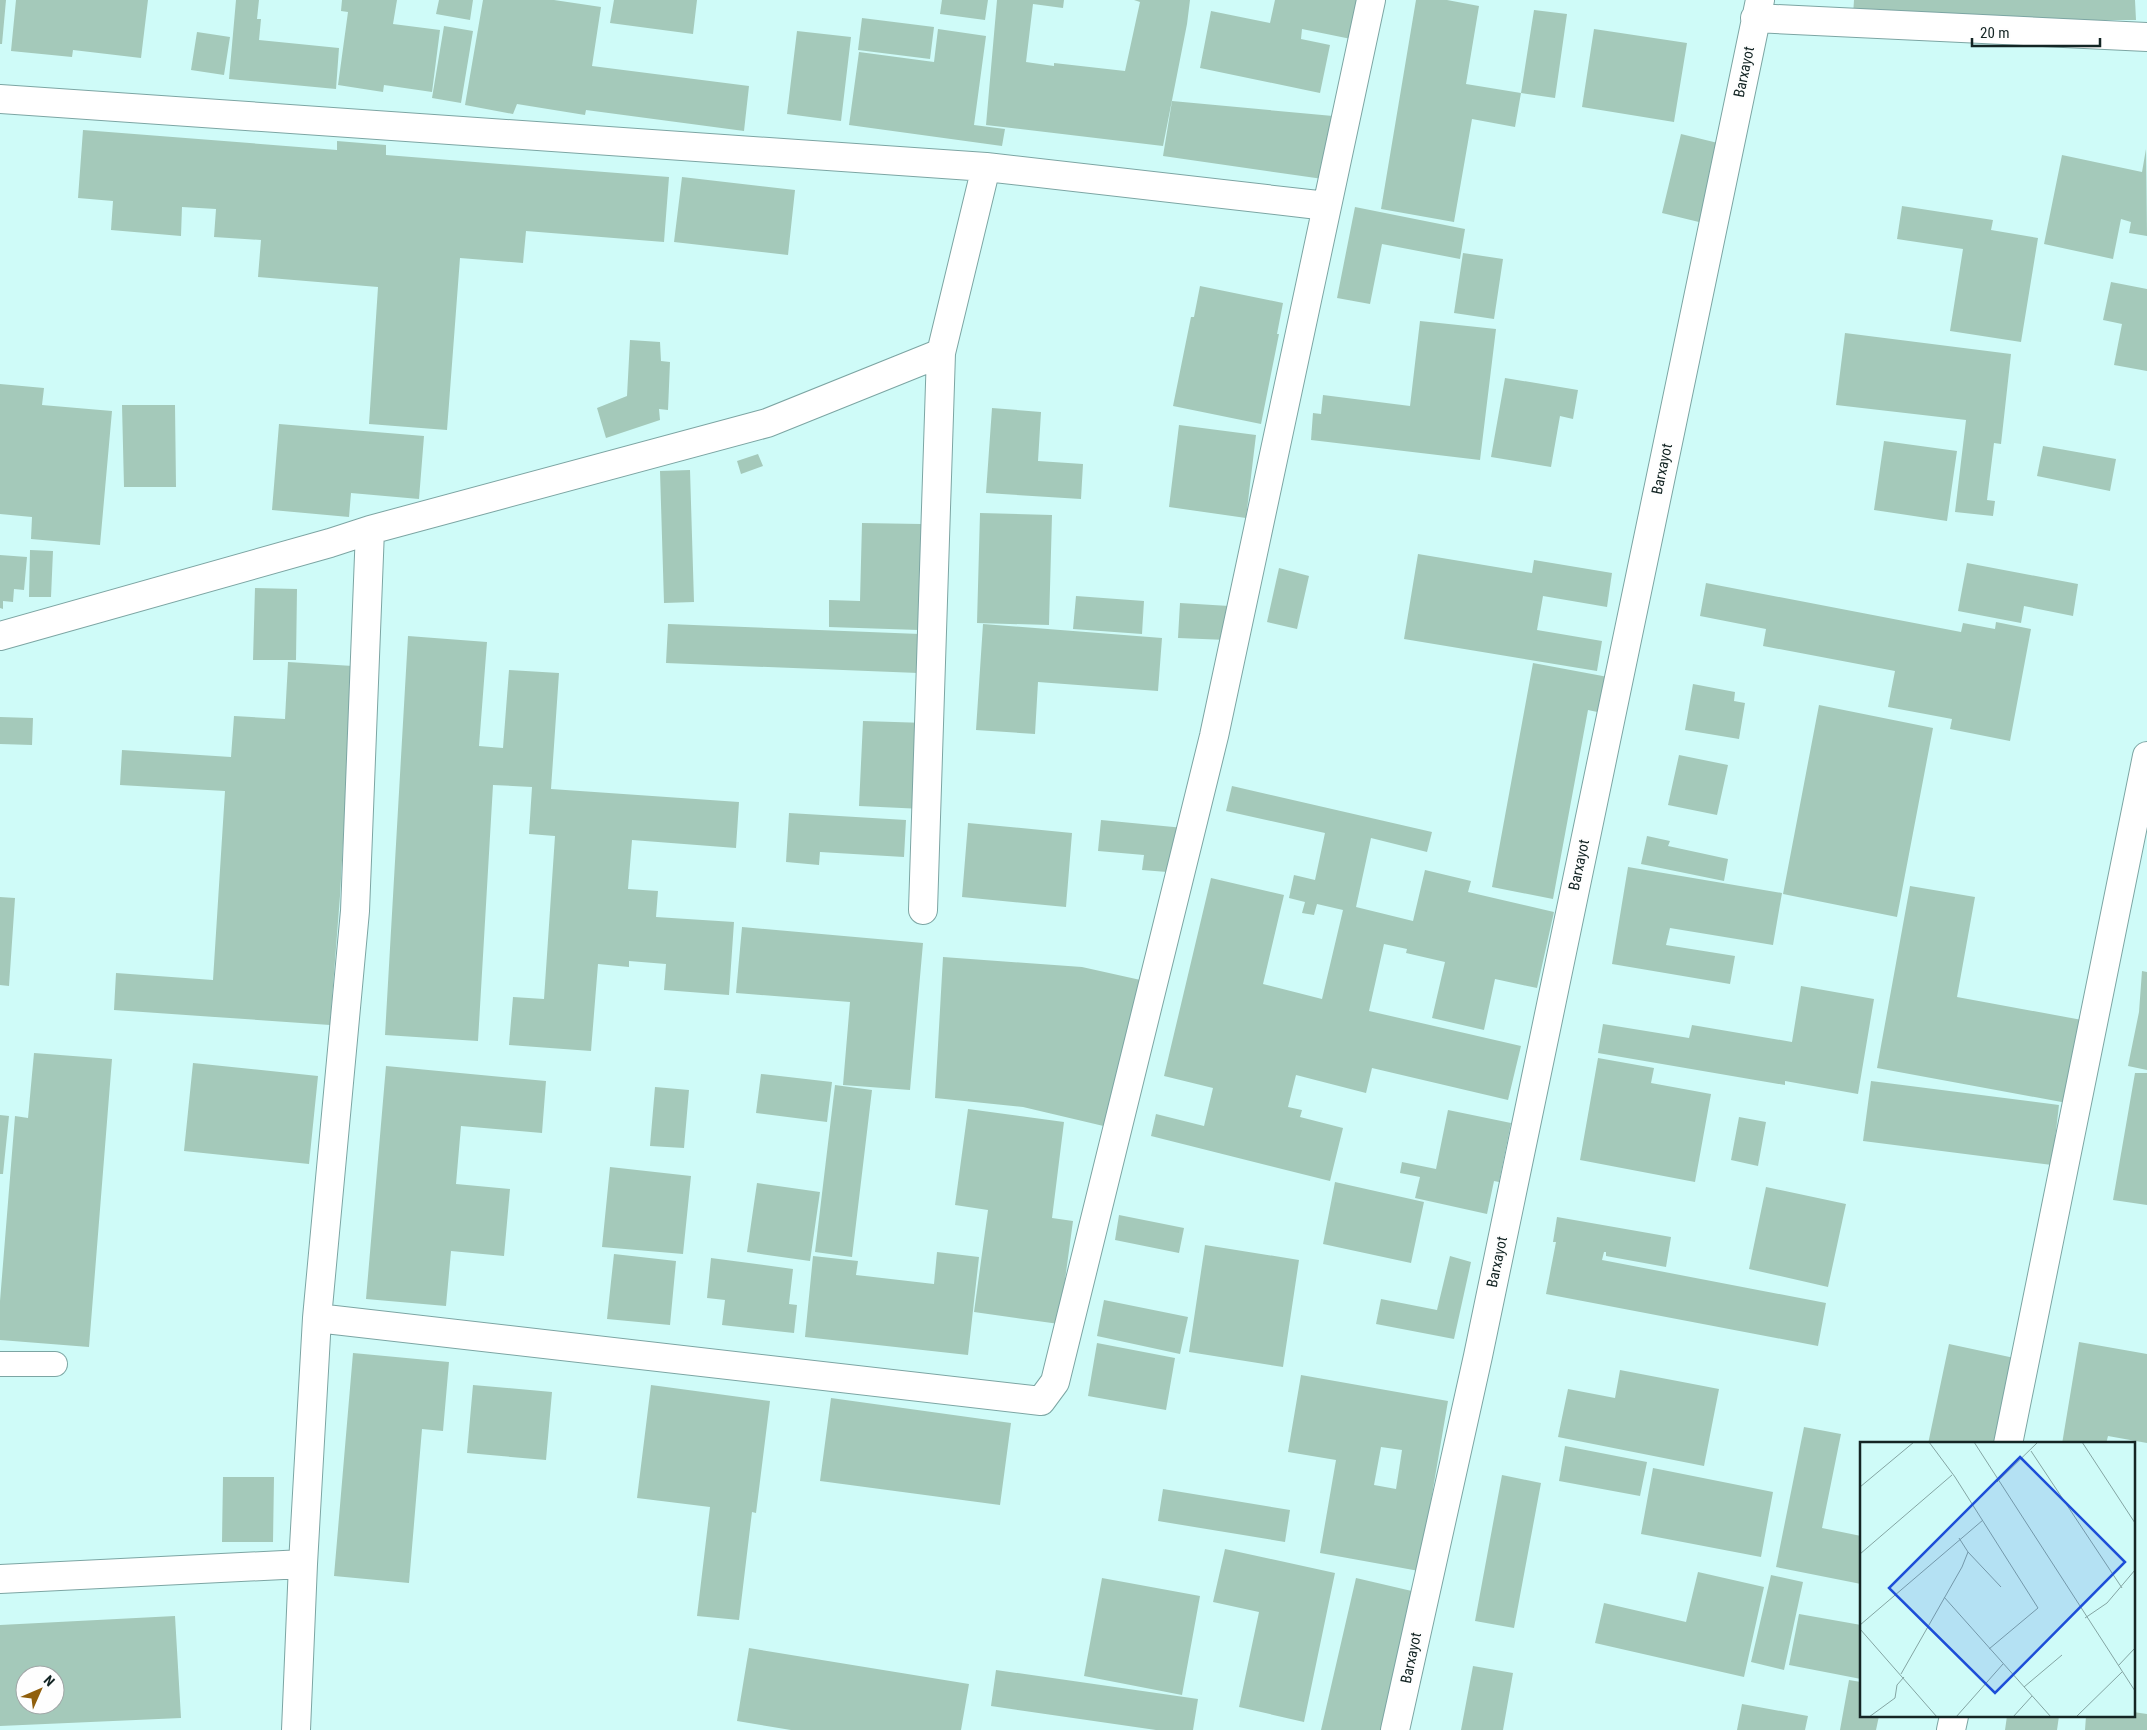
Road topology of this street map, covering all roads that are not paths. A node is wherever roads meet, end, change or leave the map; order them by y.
1 (1371, 0) edge
2 (1758, 9) edge
3 (2147, 37) edge
4 (0, 99) edge
5 (986, 166) junction
6 (1327, 206) junction
7 (941, 353) junction
8 (370, 530) junction
9 (0, 636) edge
10 (2147, 756) edge
11 (923, 910) dead end
12 (317, 1318) junction
13 (0, 1364) edge
14 (55, 1364) dead end
15 (2008, 1442) edge
16 (302, 1564) junction
17 (0, 1579) edge
18 (296, 1730) edge
19 (1395, 1730) edge

1 - 6 street
2 - 3 street
2 - 19 street, Barxayot
4 - 5 street
5 - 6 street
5 - 7 street
6 - 12 street
7 - 8 street
7 - 11 street
8 - 9 street
8 - 12 street
10 - 15 street
12 - 16 street
13 - 14 lane
16 - 17 street
16 - 18 street

